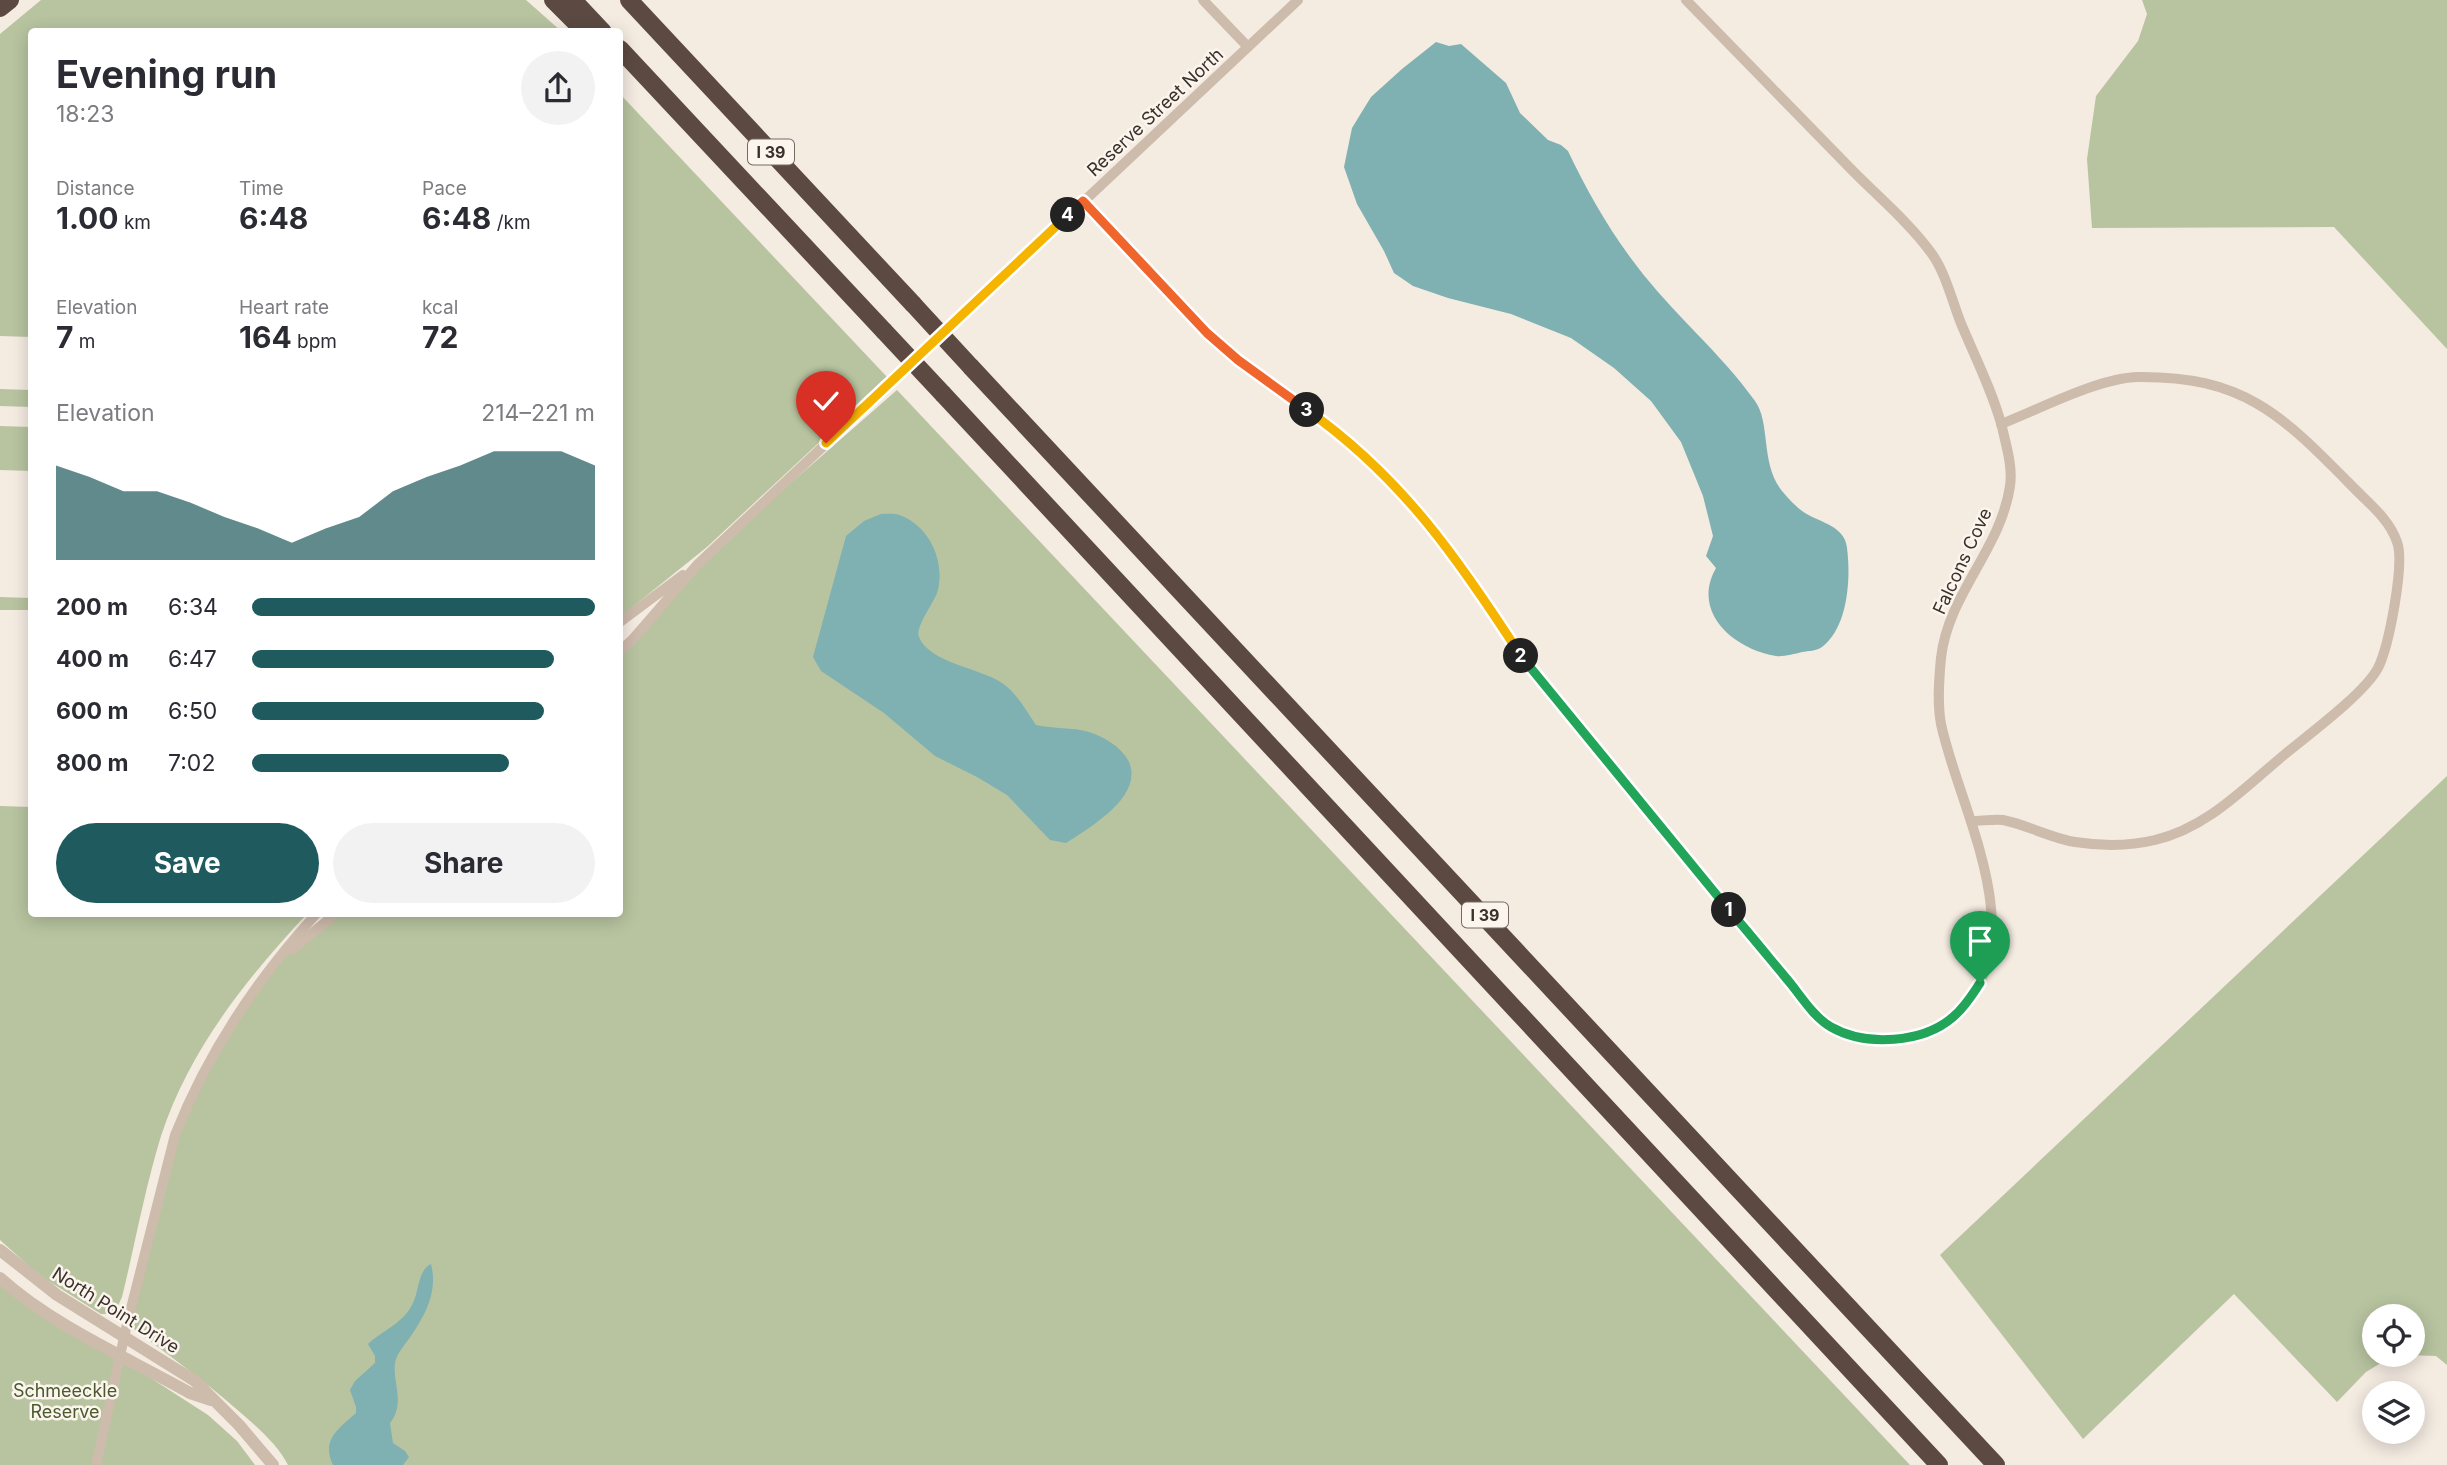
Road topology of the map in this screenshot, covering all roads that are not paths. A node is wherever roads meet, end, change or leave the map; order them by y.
1 (553, 0) edge
2 (573, 0) edge
3 (629, 0) edge
4 (1203, 0) edge
5 (1298, 0) edge
6 (1686, 0) edge
7 (581, 28) edge
8 (599, 28) edge
9 (1248, 47) junction
10 (623, 52) edge
11 (623, 69) edge
12 (700, 135) junction
13 (1083, 201) junction
14 (2001, 424) junction
15 (697, 565) junction
16 (623, 620) edge
17 (623, 649) edge
18 (1971, 821) junction
19 (314, 917) edge
20 (331, 917) edge
21 (276, 964) junction
22 (0, 1250) edge
23 (0, 1278) edge
24 (124, 1337) junction
25 (120, 1354) junction
26 (212, 1401) junction
27 (96, 1465) edge
28 (273, 1465) edge
29 (1939, 1465) edge
30 (1996, 1465) edge

1 - 7 highway
2 - 8 highway
3 - 30 highway, I 39, bridge
4 - 9 street
5 - 9 street, Reserve Street North
6 - 14 street, Falcons Cove
9 - 13 street, Reserve Street North
10 - 12 highway, I 39
11 - 12 highway
12 - 29 highway, I 39, bridge
13 - 15 street, Reserve Street North
13 - 18 street, Falcons Cove
14 - 18 street, Falcons Cove
14 - 18 street
15 - 16 street, Reserve Street North
15 - 17 street, Reserve Street North
19 - 21 street
20 - 21 street
21 - 24 street
22 - 24 street, North Point Drive
23 - 25 street, North Point Drive
24 - 25 street
24 - 26 street, North Point Drive
25 - 26 street, North Point Drive
25 - 27 street
26 - 28 street, North Point Drive

